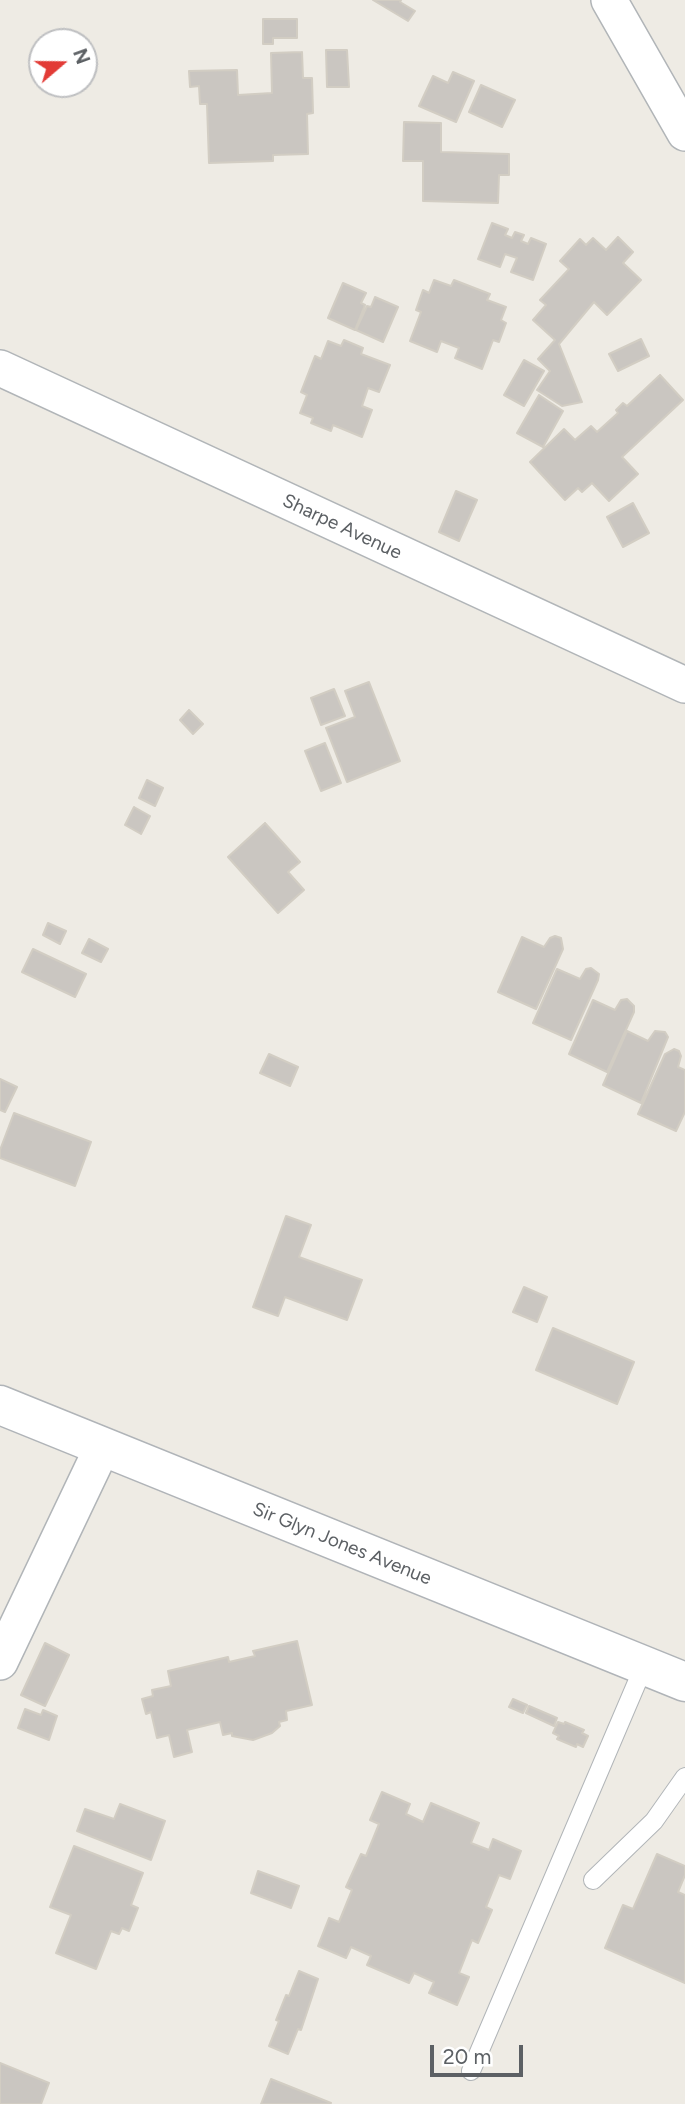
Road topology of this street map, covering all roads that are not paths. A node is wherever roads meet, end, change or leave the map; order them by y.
1 (609, 0) edge
2 (685, 132) edge
3 (0, 368) edge
4 (685, 685) edge
5 (0, 1405) edge
6 (102, 1448) junction
7 (0, 1662) edge
8 (644, 1665) junction
9 (685, 1682) edge
10 (685, 1777) edge
11 (593, 1880) dead end
12 (471, 2071) dead end

1 - 2 street
3 - 4 street, Sharpe Avenue
5 - 6 main road, Sir Glyn Jones Avenue
6 - 7 street
6 - 8 main road, Sir Glyn Jones Avenue
8 - 9 main road, Sir Glyn Jones Avenue
8 - 12 lane
10 - 11 lane

